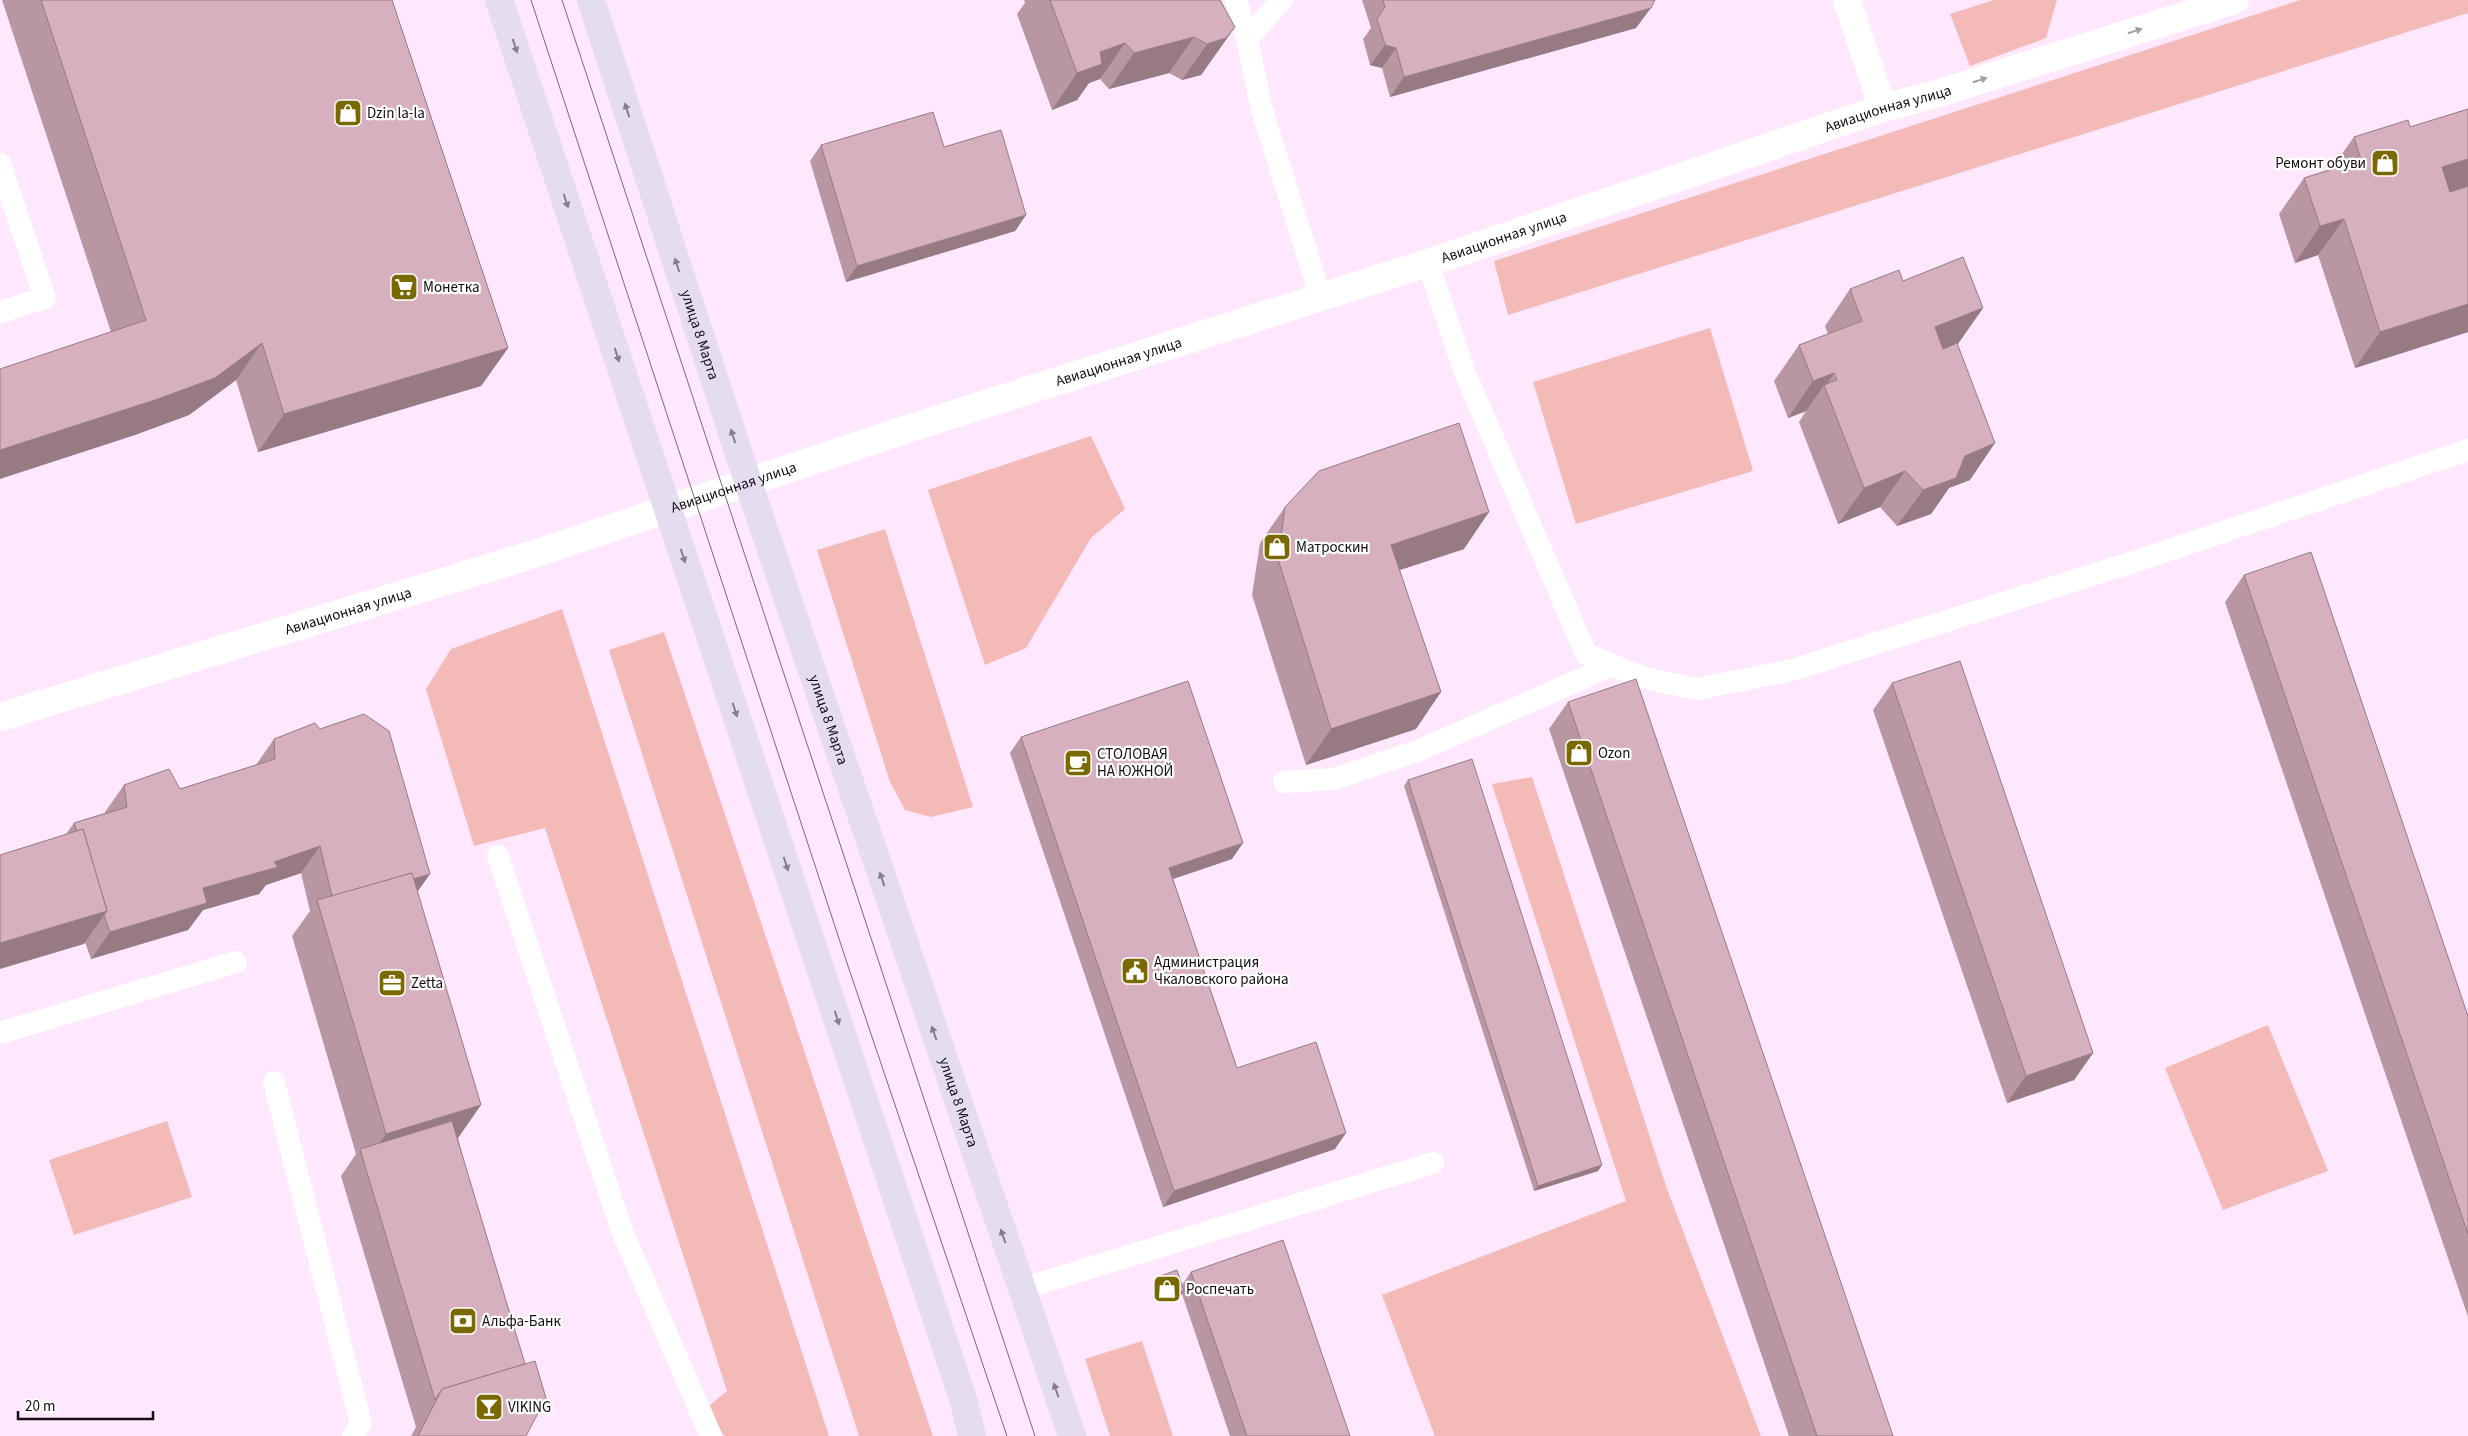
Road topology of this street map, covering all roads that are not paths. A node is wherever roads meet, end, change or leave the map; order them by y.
1 (499, 0) edge
2 (591, 0) edge
3 (1236, 0) edge
4 (1282, 0) edge
5 (1847, 0) edge
6 (2235, 0) edge
7 (1248, 39) junction
8 (1883, 108) junction
9 (0, 164) edge
10 (1428, 263) junction
11 (1321, 298) junction
12 (0, 312) edge
13 (2468, 450) edge
14 (748, 482) junction
15 (668, 510) junction
16 (1613, 665) junction
17 (0, 717) edge
18 (1284, 782) dead end
19 (498, 856) dead end
20 (236, 962) dead end
21 (0, 1033) edge
22 (274, 1082) dead end
23 (1434, 1164) dead end
24 (1021, 1289) junction
25 (353, 1436) edge
26 (711, 1436) edge
27 (972, 1436) edge
28 (1072, 1436) edge

1 -> 15 main road
14 -> 2 main road, улица 8 Марта
3 - 7 lane
4 - 7 lane
5 - 8 street
8 -> 6 street, Авиационная улица
7 - 11 lane
8 - 10 street, Авиационная улица
9 - 12 lane
10 - 11 street, Авиационная улица
10 - 16 lane
11 - 14 street, Авиационная улица
13 - 16 lane
14 - 15 street, Авиационная улица
24 -> 14 main road, улица 8 Марта
15 - 17 street, Авиационная улица
15 -> 27 main road
16 - 18 lane
19 - 26 lane
20 - 21 lane
22 - 25 lane
23 - 24 lane
28 -> 24 main road, улица 8 Марта

